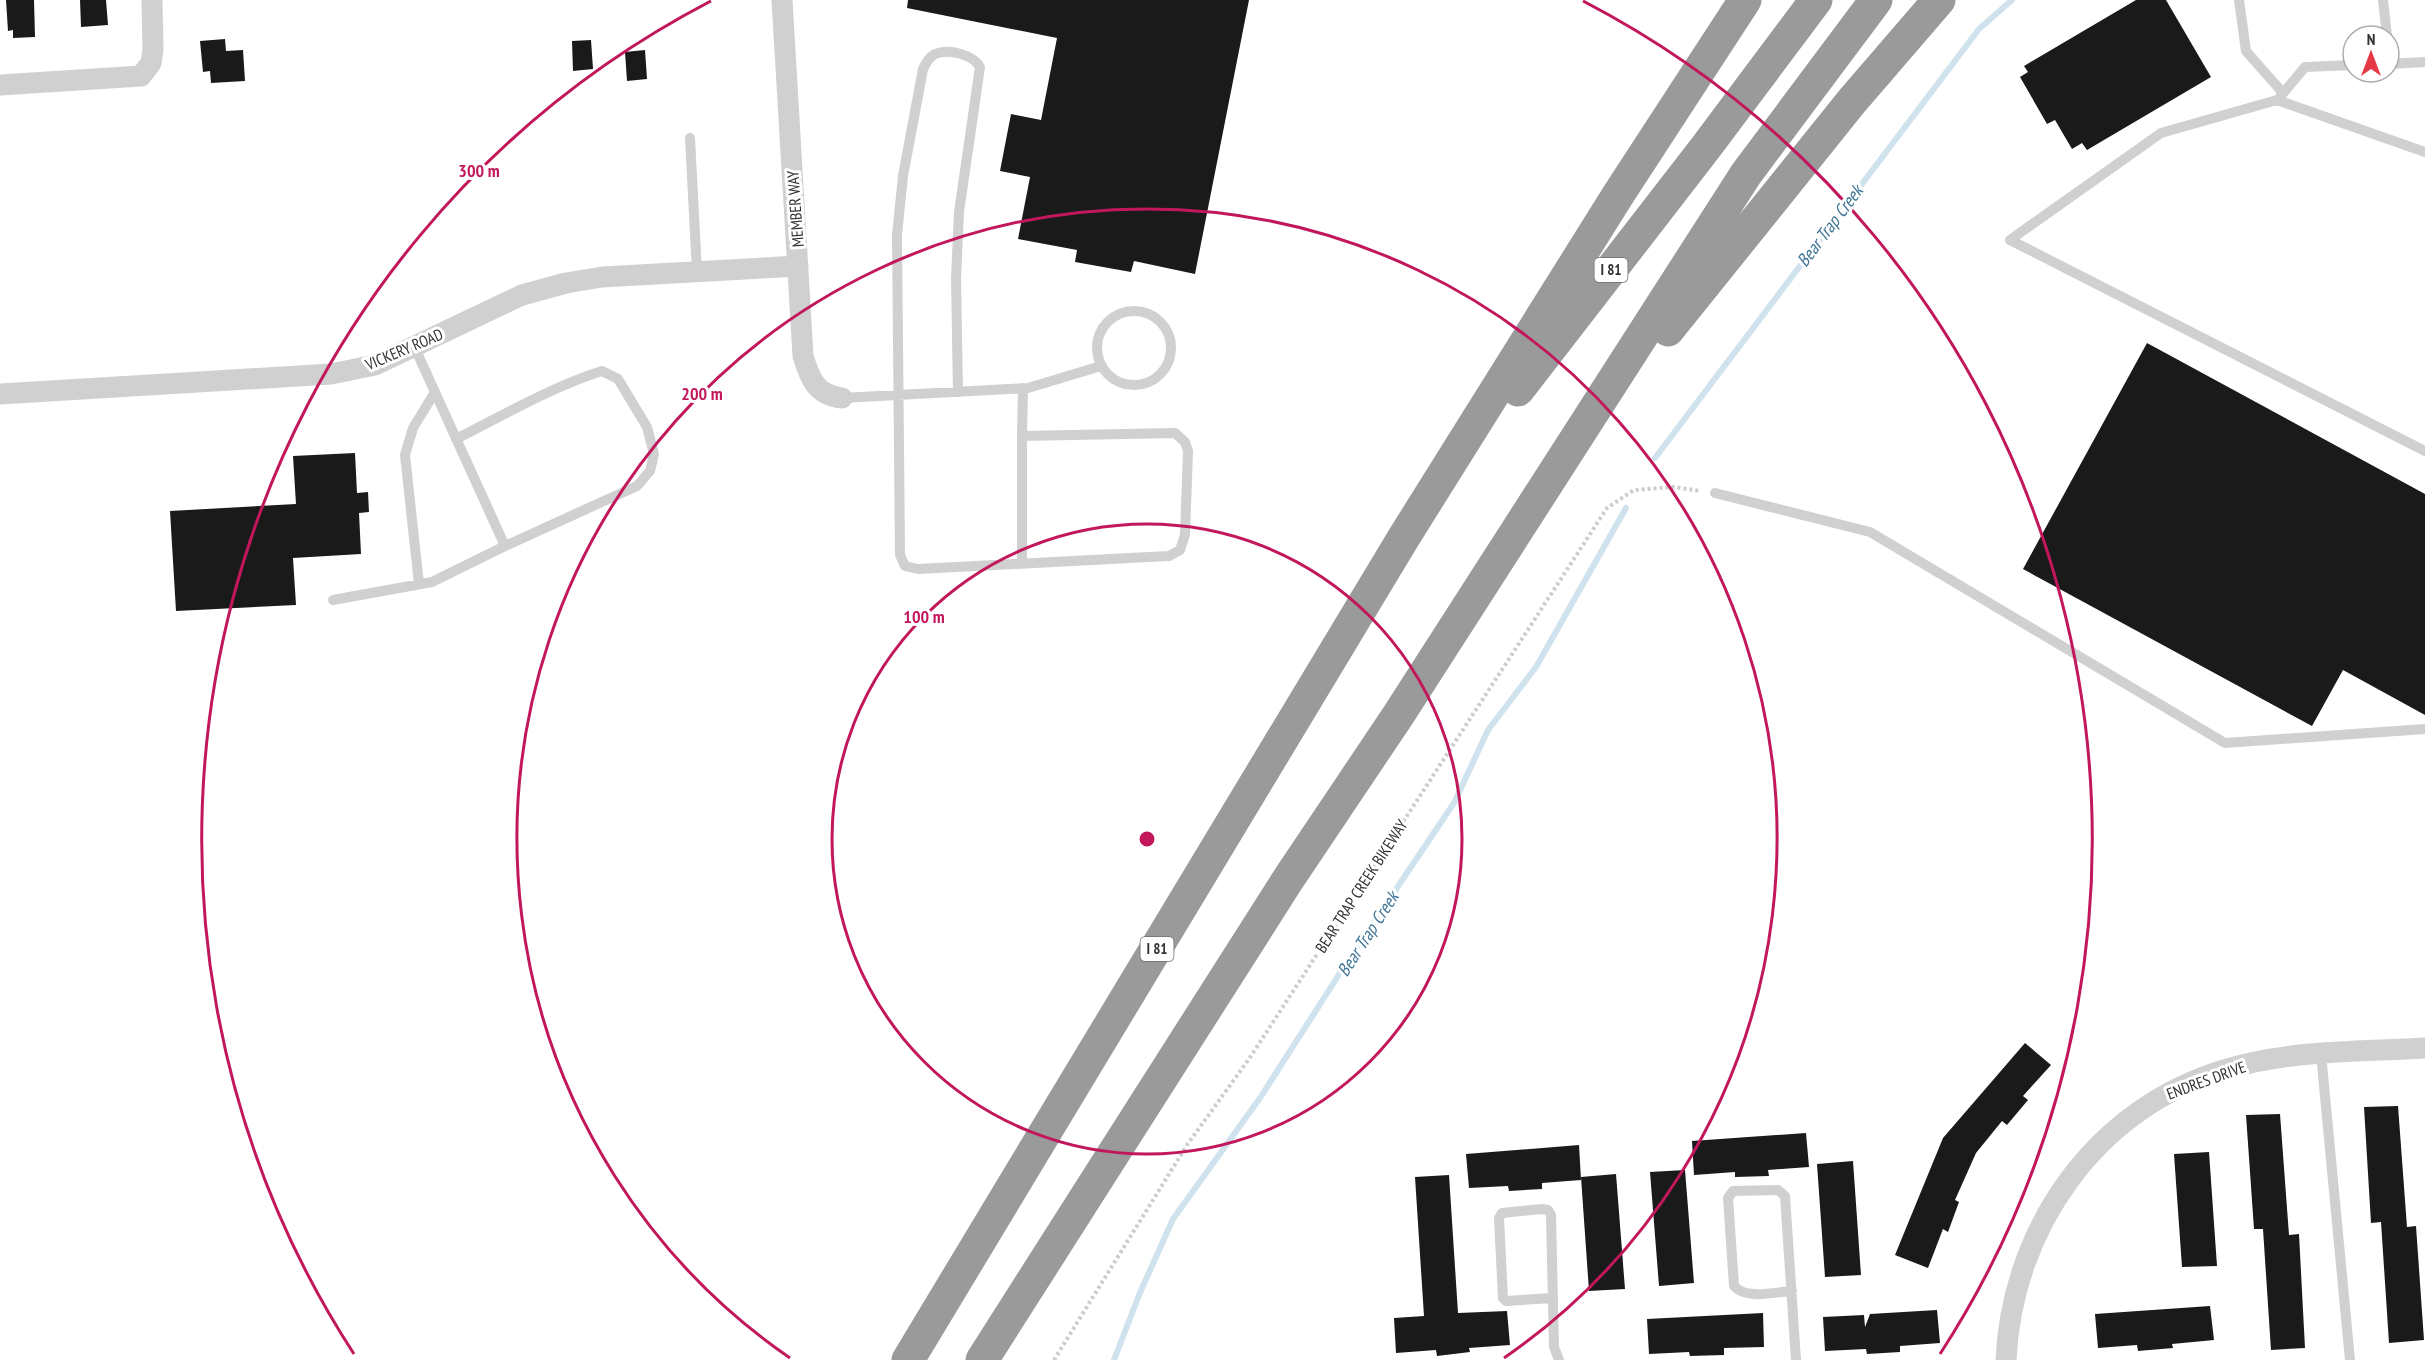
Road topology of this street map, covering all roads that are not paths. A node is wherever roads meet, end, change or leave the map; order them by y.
1 (152, 0) edge
2 (782, 0) edge
3 (1745, 0) edge
4 (1816, 0) edge
5 (1876, 0) edge
6 (1940, 0) edge
7 (2239, 0) edge
8 (2383, 0) edge
9 (2386, 24) edge
10 (2401, 62) edge
11 (2425, 62) edge
12 (2341, 66) edge
13 (0, 85) edge
14 (2280, 97) junction
15 (690, 138) dead end
16 (2425, 152) edge
17 (798, 266) junction
18 (697, 272) junction
19 (414, 346) junction
20 (1101, 366) junction
21 (1023, 388) junction
22 (435, 392) junction
23 (958, 392) junction
24 (0, 394) edge
25 (899, 395) junction
26 (842, 398) joint
27 (1022, 436) junction
28 (456, 439) junction
29 (2425, 451) edge
30 (1556, 469) junction
31 (1715, 493) road end
32 (1404, 537) junction
33 (505, 546) junction
34 (1022, 564) junction
35 (419, 584) junction
36 (333, 600) dead end
37 (2425, 729) edge
38 (2425, 1048) edge
39 (2321, 1054) junction
40 (1792, 1291) junction
41 (1553, 1298) junction
42 (908, 1360) edge
43 (982, 1360) edge
44 (1559, 1360) edge
45 (1796, 1360) edge
46 (2006, 1360) edge
47 (2350, 1360) edge

1 - 13 street
2 - 17 street, MEMBER WAY
3 - 32 highway
4 - 32 highway, I 81
5 - 30 highway
6 - 30 highway
7 - 14 lane
8 - 9 lane
10 - 11 lane
12 - 14 lane
14 - 16 lane
14 - 29 lane
15 - 18 lane
17 - 18 street, VICKERY ROAD
17 - 26 street, MEMBER WAY
18 - 19 street, VICKERY ROAD
19 - 22 lane
19 - 24 street, VICKERY ROAD
20 - 20 lane
20 - 21 lane
21 - 23 lane
21 - 27 lane
22 - 28 lane
22 - 35 lane
23 - 25 lane
23 - 25 lane
25 - 26 lane
25 - 34 lane
27 - 34 lane
27 - 34 lane
28 - 33 lane
28 - 33 lane
30 - 43 highway
31 - 37 lane
32 - 42 highway, I 81
33 - 35 lane
35 - 36 lane
38 - 39 street, ENDRES DRIVE
39 - 46 street, ENDRES DRIVE
39 - 47 lane
40 - 40 lane
40 - 45 lane
41 - 41 lane
41 - 44 lane

